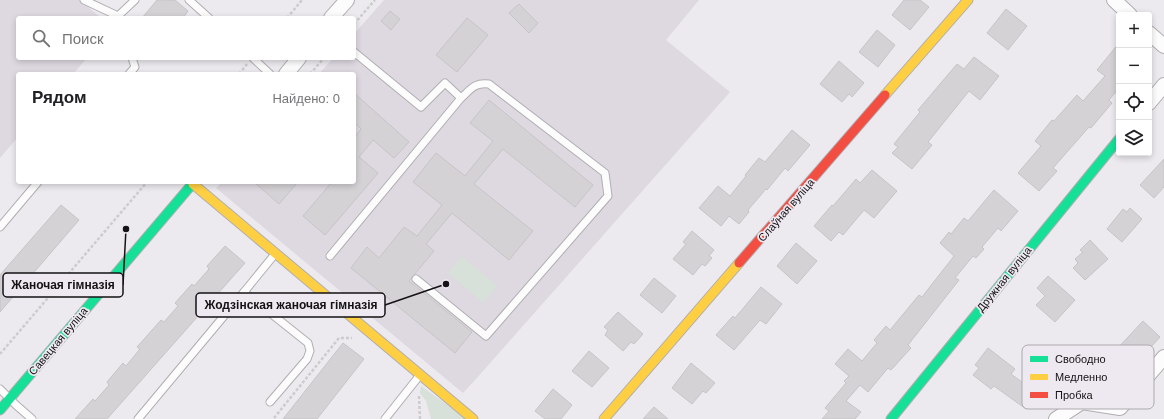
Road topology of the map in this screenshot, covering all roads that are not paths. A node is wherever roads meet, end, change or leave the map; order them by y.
1 (84, 0) edge
2 (135, 0) edge
3 (189, 0) edge
4 (347, 0) edge
5 (968, 0) edge
6 (1114, 0) edge
7 (1127, 12) edge
8 (117, 16) edge
9 (120, 16) edge
10 (207, 16) edge
11 (334, 16) edge
12 (1152, 36) edge
13 (1164, 46) edge
14 (356, 54) edge
15 (133, 60) edge
16 (255, 60) edge
17 (297, 60) edge
18 (131, 72) edge
19 (268, 72) edge
20 (288, 72) edge
21 (1164, 85) edge
22 (461, 98) junction
23 (1152, 99) edge
24 (1116, 143) edge
25 (36, 184) edge
26 (192, 184) edge
27 (194, 184) edge
28 (0, 227) edge
29 (276, 252) junction
30 (330, 256) dead end
31 (416, 280) dead end
32 (244, 292) junction
33 (1164, 356) edge
34 (1154, 368) edge
35 (420, 374) junction
36 (0, 390) edge
37 (10, 398) junction
38 (270, 402) dead end
39 (1071, 409) edge
40 (0, 410) edge
41 (32, 419) edge
42 (138, 419) edge
43 (385, 419) edge
44 (473, 419) edge
45 (604, 419) edge
46 (891, 419) edge
47 (1056, 419) edge

1 - 8 lane
2 - 9 lane
3 - 10 lane
4 - 11 street
5 - 45 street, Слаўная вуліца
6 - 7 street
12 - 13 street
14 - 22 lane
15 - 18 lane
16 - 19 lane
17 - 20 street
21 - 23 street
22 - 30 lane
22 - 31 lane
24 - 46 street, Дружная вуліца
25 - 28 lane
26 - 37 street, Савецкая вуліца
27 - 29 street
29 - 32 lane
29 - 35 street
32 - 38 lane
32 - 42 lane
33 - 34 street
35 - 43 lane
35 - 44 street
36 - 37 lane
37 - 40 street, Савецкая вуліца
37 - 41 lane
39 - 47 street

